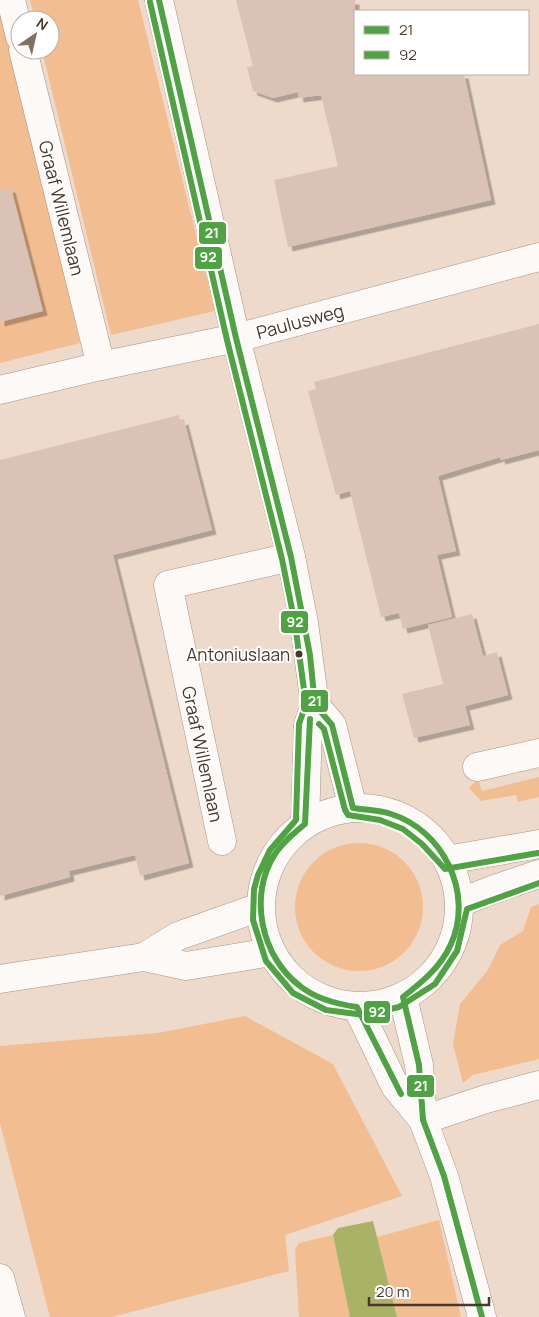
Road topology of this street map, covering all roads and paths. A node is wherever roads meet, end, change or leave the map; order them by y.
1 (159, 0) edge
2 (25, 60) edge
3 (539, 257) edge
4 (236, 338) junction
5 (101, 366) junction
6 (0, 390) edge
7 (291, 556) junction
8 (315, 705) junction
9 (539, 753) edge
10 (478, 767) dead end
11 (353, 808) junction
12 (305, 824) junction
13 (222, 841) dead end
14 (539, 844) edge
15 (447, 860) junction
16 (539, 874) edge
17 (460, 904) junction
18 (260, 907) junction
19 (271, 952) junction
20 (144, 957) junction
21 (0, 979) edge
22 (403, 997) junction
23 (357, 1007) junction
24 (539, 1085) edge
25 (423, 1120) junction
26 (0, 1278) edge
27 (11, 1317) edge
28 (482, 1317) edge

1 - 4 street
2 - 5 street, Graaf Willemlaan
3 - 4 street, Paulusweg
4 - 5 street, Paulusweg
4 - 7 street
5 - 6 street, Paulusweg
7 - 8 street
7 - 13 street, Graaf Willemlaan
8 - 11 street
8 - 12 street
9 - 10 street
11 - 12 street
11 - 15 street
12 - 18 street
14 - 15 street
15 - 17 street
16 - 17 street
17 - 22 street
18 - 19 street
18 - 20 street
19 - 20 street
19 - 23 street
20 - 21 street
22 - 23 street
22 - 25 street
23 - 25 street
24 - 25 street
25 - 28 street
26 - 27 street

